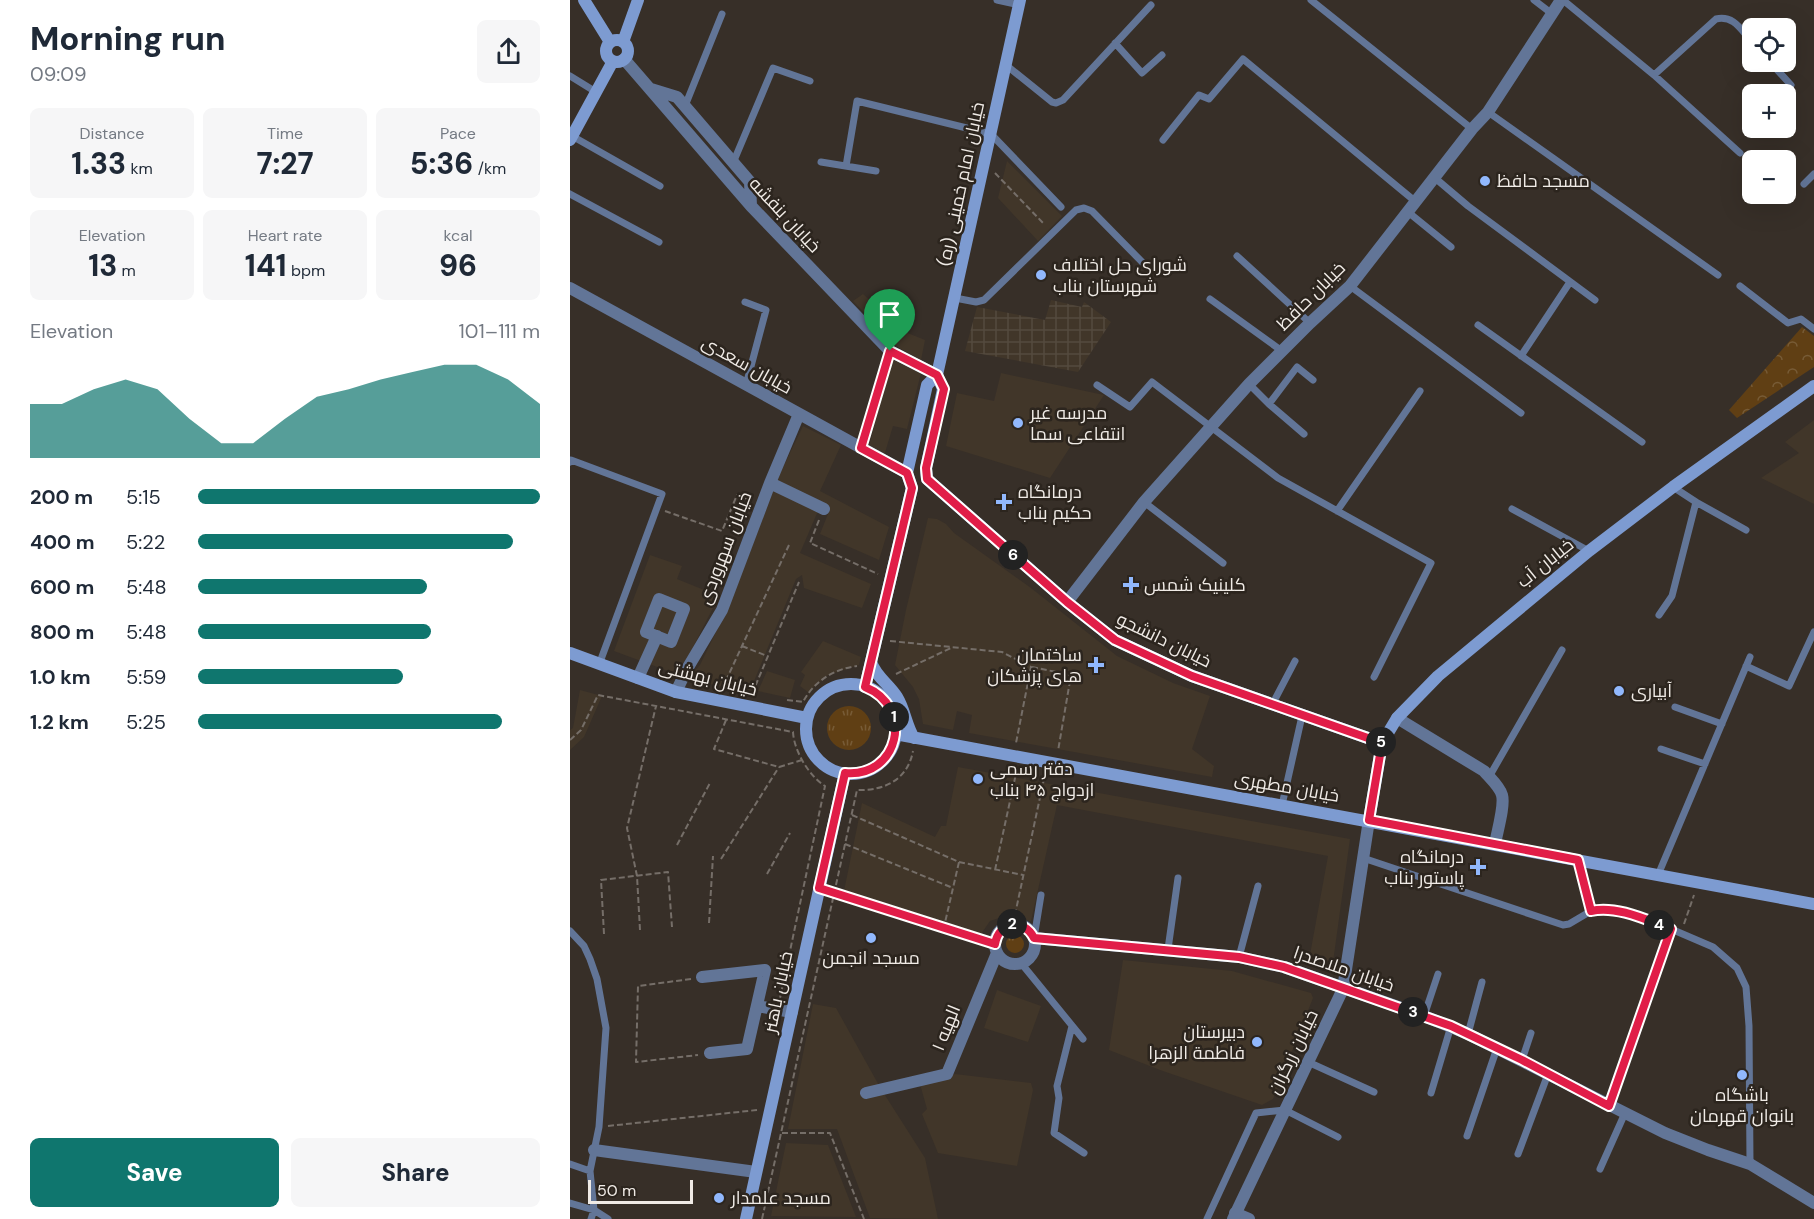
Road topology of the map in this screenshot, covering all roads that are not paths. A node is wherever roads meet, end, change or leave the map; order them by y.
1 (584, 0) edge
2 (638, 0) edge
3 (997, 0) edge
4 (1311, 0) edge
5 (1534, 0) edge
6 (1562, 0) edge
7 (1020, 2) edge
8 (1151, 5) dead end
9 (1551, 13) junction
10 (722, 14) dead end
11 (1742, 31) edge
12 (616, 42) junction
13 (1115, 43) junction
14 (1162, 55) dead end
15 (618, 60) junction
16 (1006, 65) junction
17 (1779, 72) edge
18 (1654, 75) junction
19 (570, 76) edge
20 (810, 81) dead end
21 (1790, 84) edge
22 (649, 88) junction
23 (596, 92) junction
24 (685, 106) junction
25 (1488, 112) junction
26 (1473, 129) junction
27 (991, 134) junction
28 (571, 138) edge
29 (1163, 140) dead end
30 (1740, 153) dead end
31 (821, 162) dead end
32 (733, 163) junction
33 (846, 166) junction
34 (876, 171) dead end
35 (1814, 174) edge
36 (1435, 178) junction
37 (1804, 184) dead end
38 (660, 186) dead end
39 (570, 194) edge
40 (751, 206) junction
41 (1061, 207) dead end
42 (1412, 207) junction
43 (659, 242) dead end
44 (1451, 247) dead end
45 (1237, 256) dead end
46 (1146, 266) dead end
47 (1718, 276) dead end
48 (1570, 282) junction
49 (1350, 286) junction
50 (1740, 286) dead end
51 (570, 288) edge
52 (955, 298) junction
53 (1210, 299) dead end
54 (1595, 300) dead end
55 (745, 302) dead end
56 (1310, 322) junction
57 (1478, 325) dead end
58 (1814, 328) edge
59 (1282, 351) junction
60 (1521, 356) junction
61 (937, 375) junction
62 (1313, 380) dead end
63 (1249, 384) junction
64 (747, 385) junction
65 (1096, 385) dead end
66 (1814, 386) edge
67 (1420, 391) dead end
68 (1269, 404) junction
69 (1521, 413) dead end
70 (799, 414) junction
71 (1210, 427) junction
72 (1304, 434) dead end
73 (1642, 442) dead end
74 (570, 462) edge
75 (926, 468) joint
76 (907, 473) junction
77 (770, 483) junction
78 (1673, 487) junction
79 (912, 488) junction
80 (936, 488) junction
81 (1144, 502) junction
82 (1696, 502) junction
83 (824, 509) road end
84 (1512, 509) dead end
85 (1337, 511) junction
86 (1746, 530) dead end
87 (1589, 551) junction
88 (1223, 563) dead end
89 (1067, 602) junction
90 (1659, 615) dead end
91 (1814, 632) edge
92 (657, 636) dead end
93 (1562, 650) dead end
94 (570, 652) edge
95 (1750, 657) dead end
96 (1295, 661) dead end
97 (600, 663) junction
98 (865, 664) junction
99 (1746, 666) junction
100 (1374, 677) dead end
101 (638, 678) junction
102 (865, 687) junction
103 (676, 692) junction
104 (1272, 705) junction
105 (1675, 707) dead end
106 (1302, 716) junction
107 (807, 718) junction
108 (1397, 718) junction
109 (1722, 724) junction
110 (895, 734) junction
111 (1382, 743) junction
112 (914, 744) junction
113 (1662, 749) dead end
114 (1705, 764) junction
115 (845, 773) junction
116 (1489, 777) junction
117 (1282, 805) junction
118 (1369, 820) junction
119 (1495, 844) junction
120 (1363, 858) junction
121 (1658, 875) junction
122 (1178, 878) dead end
123 (1258, 886) dead end
124 (1041, 895) dead end
125 (1814, 904) edge
126 (1671, 929) junction
127 (570, 931) edge
128 (1034, 938) junction
129 (996, 948) junction
130 (1168, 949) junction
131 (1239, 957) junction
132 (1021, 963) junction
133 (1438, 974) dead end
134 (702, 977) road end
135 (1482, 982) dead end
136 (1343, 989) junction
137 (757, 1005) junction
138 (792, 1012) junction
139 (1424, 1016) junction
140 (1072, 1026) junction
141 (1451, 1026) junction
142 (1531, 1033) dead end
143 (1468, 1034) junction
144 (1083, 1039) dead end
145 (1497, 1048) junction
146 (710, 1053) road end
147 (1522, 1060) junction
148 (1308, 1062) junction
149 (1548, 1074) junction
150 (1374, 1092) dead end
151 (866, 1093) dead end
152 (1431, 1093) dead end
153 (1609, 1106) junction
154 (1285, 1110) junction
155 (1625, 1113) junction
156 (1467, 1136) dead end
157 (1338, 1137) dead end
158 (594, 1150) junction
159 (1084, 1153) dead end
160 (1518, 1154) dead end
161 (570, 1164) edge
162 (1750, 1164) junction
163 (1600, 1169) dead end
164 (590, 1171) junction
165 (756, 1172) junction
166 (570, 1203) edge
167 (1814, 1203) edge
168 (594, 1210) junction
169 (1234, 1216) edge
170 (591, 1219) edge
171 (608, 1219) edge
172 (746, 1219) edge
173 (1207, 1219) edge
174 (1249, 1219) edge

1 - 12 main road
2 - 12 main road
3 - 7 lane
4 - 26 lane
5 - 9 lane
6 - 9 street, خیابان حافظ
6 - 18 lane
7 - 16 main road, خیابان امام خمینی (ره)
8 - 13 lane
9 - 25 street, خیابان حافظ
10 - 24 lane
11 - 18 lane
12 - 15 main road
12 - 15 main road
13 - 14 lane
13 - 16 lane
15 - 22 street, خیابان بنفشه
15 - 23 main road
16 - 27 main road, خیابان امام خمینی (ره)
17 - 21 lane
18 - 30 lane
19 - 23 lane
20 - 32 lane
22 - 24 street
22 - 40 street, خیابان بنفشه
23 - 28 main road
24 - 32 street
25 - 26 street, خیابان حافظ
25 - 47 lane
26 - 36 street, خیابان حافظ
27 - 33 lane
27 - 41 lane
27 - 52 main road, خیابان امام خمینی (ره)
28 - 38 lane
29 - 42 lane
31 - 33 lane
32 - 40 street
33 - 34 lane
35 - 37 lane
36 - 42 street, خیابان حافظ
36 - 48 lane
39 - 43 lane
40 - 61 street, خیابان بنفشه
42 - 44 lane
42 - 49 street, خیابان حافظ
45 - 56 lane
46 - 52 lane
48 - 54 lane
48 - 60 lane
49 - 56 street, خیابان حافظ
49 - 69 lane
50 - 58 lane
51 - 64 street, خیابان سعدی
52 - 61 main road, خیابان امام خمینی (ره)
53 - 59 lane
55 - 64 lane
56 - 59 street, خیابان حافظ
57 - 60 lane
59 - 63 street, خیابان حافظ
60 - 73 lane
61 - 75 main road, خیابان امام خمینی (ره)
61 - 76 main road, خیابان امام خمینی (ره)
62 - 68 lane
63 - 68 lane
63 - 71 street, خیابان حافظ
64 - 70 street, خیابان سعدی
65 - 71 lane
66 - 78 main road, خیابان آب
67 - 85 lane
68 - 72 lane
70 - 76 street, خیابان سعدی
70 - 77 street, خیابان سهروردی
71 - 81 street, خیابان حافظ
71 - 85 lane
74 - 97 lane
75 - 80 main road, خیابان دانشجو
76 - 79 main road
77 - 83 street
77 - 103 street, خیابان سهروردی
78 - 82 lane
78 - 87 main road, خیابان آب
79 - 80 main road
79 - 98 main road
80 - 89 main road, خیابان دانشجو
81 - 88 lane
81 - 89 street, خیابان حافظ
82 - 86 lane
82 - 90 lane
84 - 87 lane
85 - 100 lane
87 - 108 main road, خیابان آب
89 - 104 main road, خیابان دانشجو
91 - 99 lane
92 - 101 street
93 - 116 lane
94 - 97 main road, خیابان بهشتی
95 - 99 lane
96 - 104 lane
97 - 101 main road, خیابان بهشتی
98 - 102 main road
98 - 112 main road
99 - 109 lane
101 - 103 main road, خیابان بهشتی
102 - 107 main road
102 - 110 main road
103 - 107 main road, خیابان بهشتی
104 - 106 main road, خیابان دانشجو
105 - 109 lane
106 - 111 main road, خیابان دانشجو
106 - 117 lane
107 - 115 main road
108 - 111 main road, خیابان آب
108 - 116 street
109 - 114 lane
110 - 112 main road, خیابان مطهری
110 - 115 main road
111 - 118 main road, خیابان آب
112 - 117 main road, خیابان مطهری
113 - 114 lane
114 - 121 lane
115 - 138 main road, خیابان باهنر
116 - 119 street
117 - 118 main road, خیابان مطهری
118 - 119 main road, خیابان مطهری
118 - 120 street, خیابان زرگران
119 - 121 main road, خیابان مطهری
120 - 126 lane
120 - 136 street, خیابان زرگران
121 - 125 main road, خیابان مطهری
122 - 130 lane
123 - 131 lane
124 - 128 lane
126 - 153 lane
126 - 162 lane
127 - 158 lane
128 - 129 street
128 - 130 street, خیابان ملاصدرا
128 - 132 street
129 - 132 street
129 - 151 street, الهیه ۱
130 - 131 street, خیابان ملاصدرا
131 - 136 street, خیابان ملاصدرا
132 - 140 lane
133 - 139 lane
134 - 137 street
135 - 143 lane
136 - 139 street, خیابان ملاصدرا
136 - 148 street, خیابان زرگران
137 - 138 street
137 - 146 street
138 - 165 main road, خیابان باهنر
139 - 141 street, خیابان ملاصدرا
140 - 144 lane
140 - 159 lane
141 - 143 street, خیابان ملاصدرا
141 - 152 lane
142 - 147 lane
143 - 145 street, خیابان ملاصدرا
145 - 147 street, خیابان ملاصدرا
145 - 156 lane
147 - 149 street, خیابان ملاصدرا
148 - 150 lane
148 - 154 street, خیابان زرگران
149 - 153 street, خیابان ملاصدرا
149 - 160 lane
153 - 155 street, خیابان ملاصدرا
154 - 157 lane
154 - 169 street, خیابان زرگران
154 - 173 lane
155 - 162 street, خیابان ملاصدرا
155 - 163 lane
158 - 164 lane
158 - 165 street
161 - 164 lane
162 - 167 street, خیابان ملاصدرا
164 - 168 lane
165 - 172 main road, خیابان باهنر
166 - 168 lane
168 - 170 lane
168 - 171 lane
169 - 174 street

